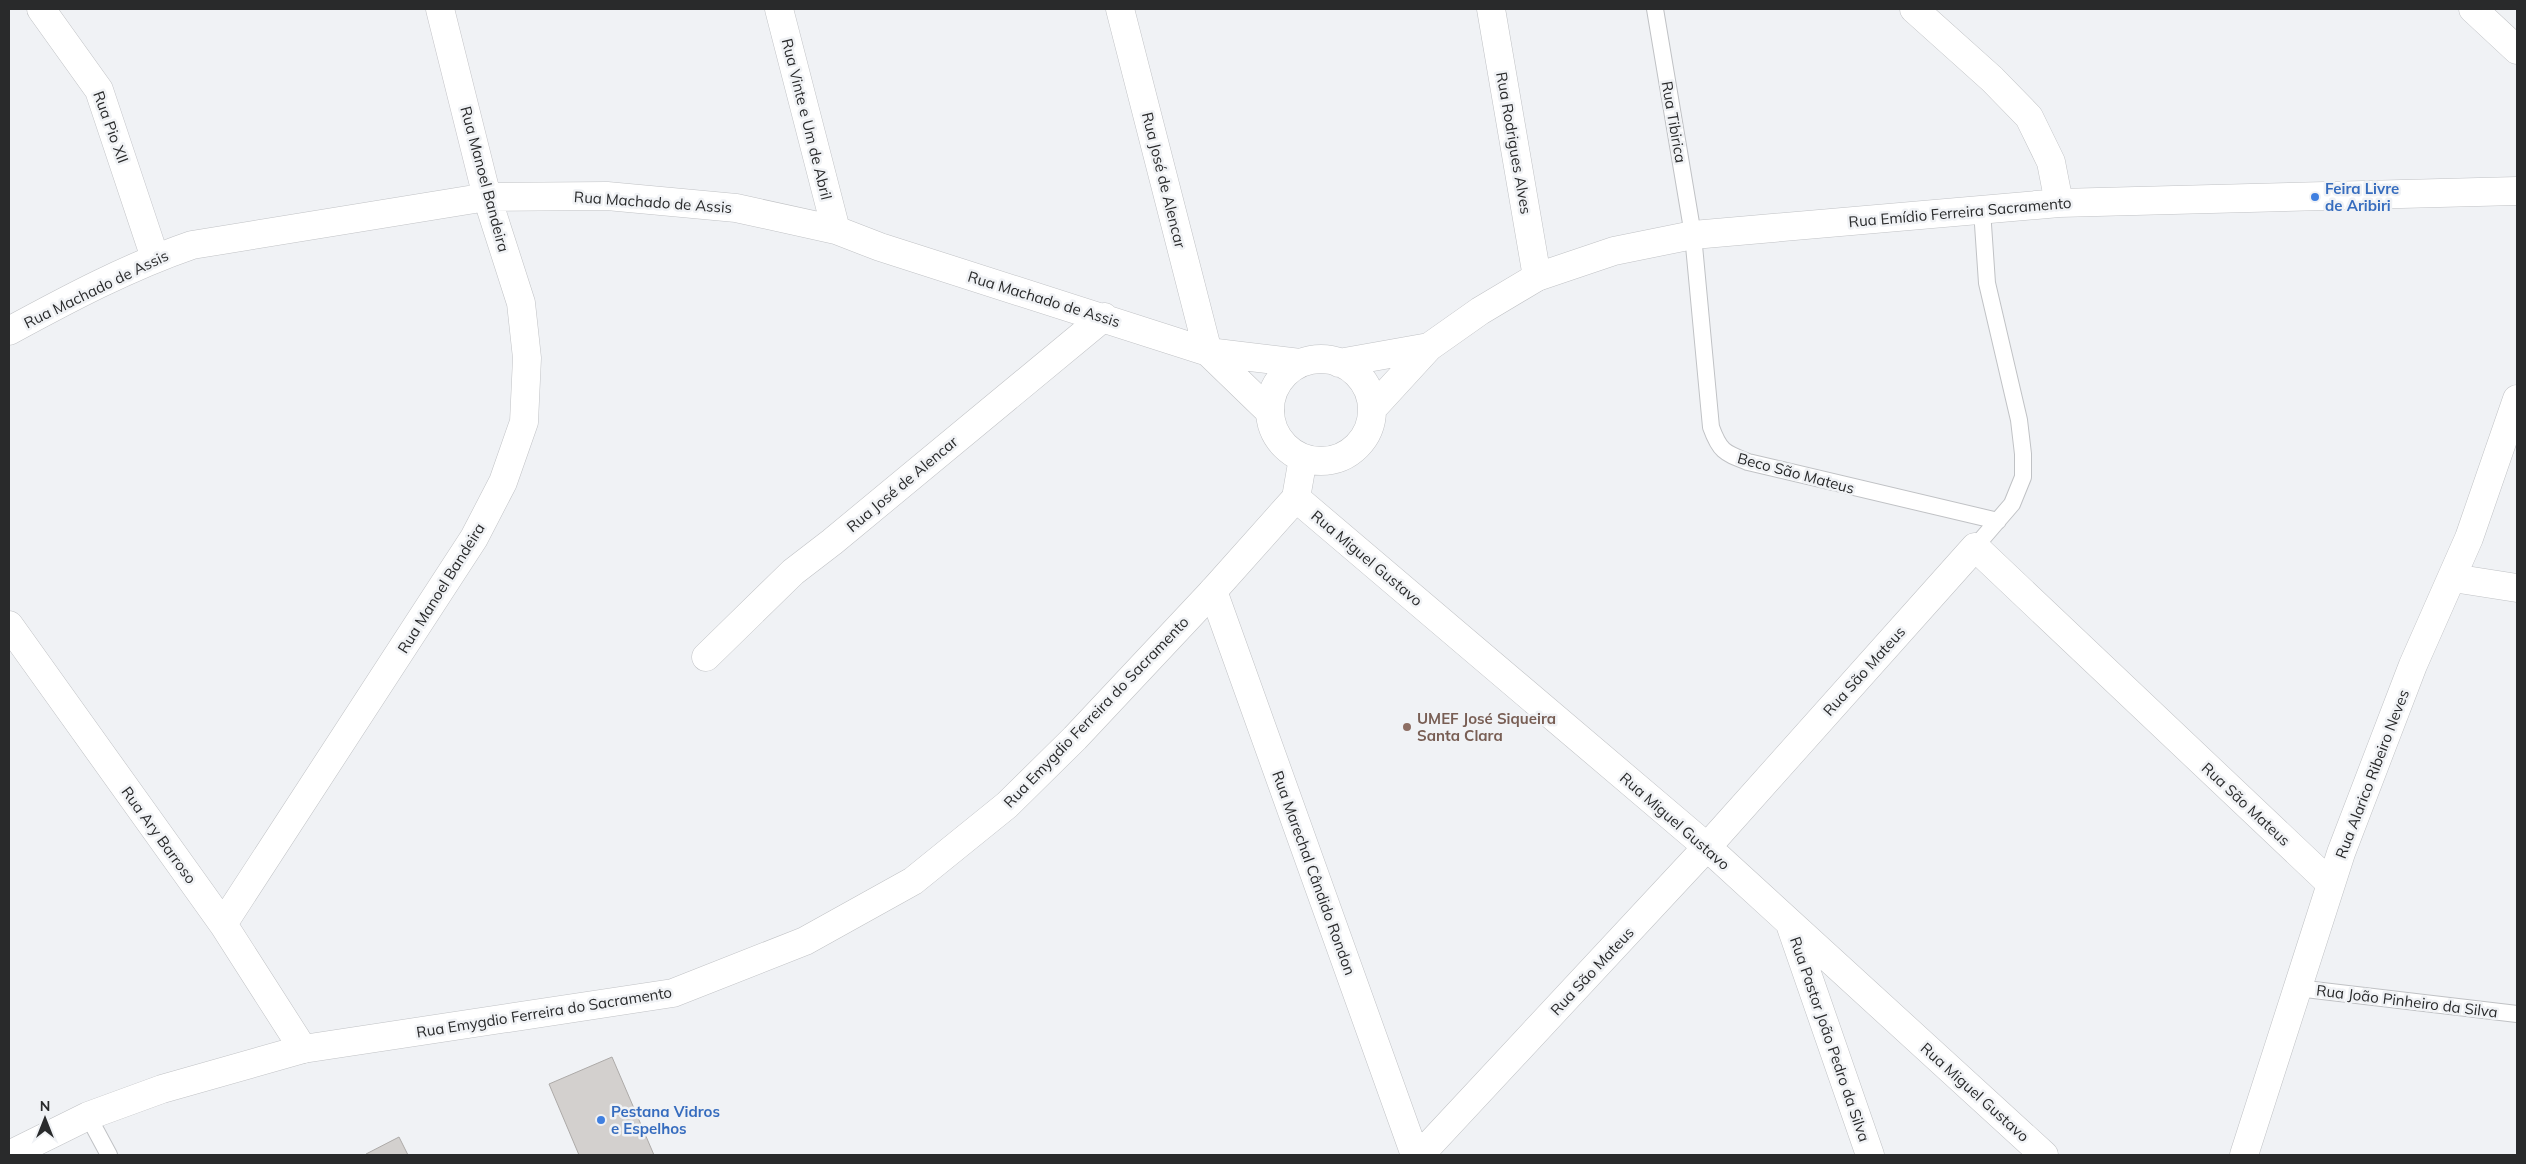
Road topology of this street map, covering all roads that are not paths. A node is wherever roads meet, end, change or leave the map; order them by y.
1 (41, 9) edge
2 (440, 9) edge
3 (779, 9) edge
4 (1120, 9) edge
5 (1491, 9) edge
6 (1655, 9) edge
7 (1914, 9) edge
8 (2473, 9) edge
9 (2517, 50) edge
10 (2517, 191) edge
11 (487, 197) junction
12 (2059, 203) junction
13 (1982, 210) junction
14 (836, 230) junction
15 (1693, 235) junction
16 (156, 258) junction
17 (1537, 277) junction
18 (1104, 317) junction
19 (9, 331) edge
20 (1429, 347) junction
21 (1208, 352) junction
22 (1300, 363) junction
23 (1339, 363) junction
24 (2517, 398) edge
25 (1372, 408) junction
26 (1270, 412) junction
27 (1303, 458) junction
28 (1296, 498) junction
29 (1998, 521) junction
30 (1975, 547) junction
31 (2453, 578) junction
32 (2517, 588) edge
33 (1213, 591) junction
34 (9, 625) edge
35 (706, 657) dead end
36 (1708, 847) junction
37 (2331, 884) junction
38 (1790, 923) junction
39 (223, 924) junction
40 (2297, 988) junction
41 (2517, 1014) edge
42 (303, 1049) junction
43 (88, 1116) junction
44 (9, 1155) edge
45 (109, 1155) edge
46 (1415, 1155) edge
47 (1420, 1155) edge
48 (1870, 1155) edge
49 (2044, 1155) edge
50 (2244, 1155) edge

1 - 16 street, Rua Pio XII
2 - 11 street, Rua Manoel Bandeira
3 - 14 street, Rua Vinte e Um de Abril
4 - 21 street, Rua José de Alencar
5 - 17 street, Rua Rodrigues Alves
6 - 15 lane, Rua Tibirica
7 - 12 street
8 - 9 street
10 - 12 street, Rua Emídio Ferreira Sacramento
11 - 14 street, Rua Machado de Assis
11 - 16 street, Rua Machado de Assis
11 - 39 street, Rua Manoel Bandeira
12 - 13 street, Rua Emídio Ferreira Sacramento
13 - 15 street, Rua Emídio Ferreira Sacramento
13 - 29 lane
14 - 18 street, Rua Machado de Assis
15 - 17 street, Rua Emídio Ferreira Sacramento
15 - 29 lane, Beco São Mateus
16 - 19 street, Rua Machado de Assis
17 - 20 street, Rua Emídio Ferreira Sacramento
18 - 21 street, Rua Machado de Assis
18 - 35 street, Rua José de Alencar
20 - 23 street, Rua Emídio Ferreira Sacramento
20 - 25 street, Rua Emídio Ferreira Sacramento
21 - 22 street, Rua Machado de Assis
21 - 26 street, Rua Machado de Assis
22 - 23 street
22 - 26 street
23 - 25 street
24 - 31 street, Rua Alarico Ribeiro Neves
25 - 27 street
26 - 27 street
27 - 28 street
28 - 33 street, Rua Emygdio Ferreira do Sacramento
28 - 36 street, Rua Miguel Gustavo
29 - 30 lane
30 - 36 street, Rua São Mateus
30 - 37 street, Rua São Mateus
31 - 32 street
31 - 37 street, Rua Alarico Ribeiro Neves
33 - 42 street, Rua Emygdio Ferreira do Sacramento
33 - 46 street, Rua Marechal Cândido Rondon
34 - 39 street, Rua Ary Barroso
36 - 38 street, Rua Miguel Gustavo
36 - 47 street, Rua São Mateus
37 - 40 street, Rua Alarico Ribeiro Neves
38 - 48 street, Rua Pastor João Pedro da Silva
38 - 49 street, Rua Miguel Gustavo
39 - 42 street, Rua Ary Barroso
40 - 41 lane, Rua João Pinheiro da Silva
40 - 50 street, Rua Alarico Ribeiro Neves
42 - 43 street, Rua Emygdio Ferreira do Sacramento
43 - 44 street, Rua Emygdio Ferreira do Sacramento
43 - 45 lane

